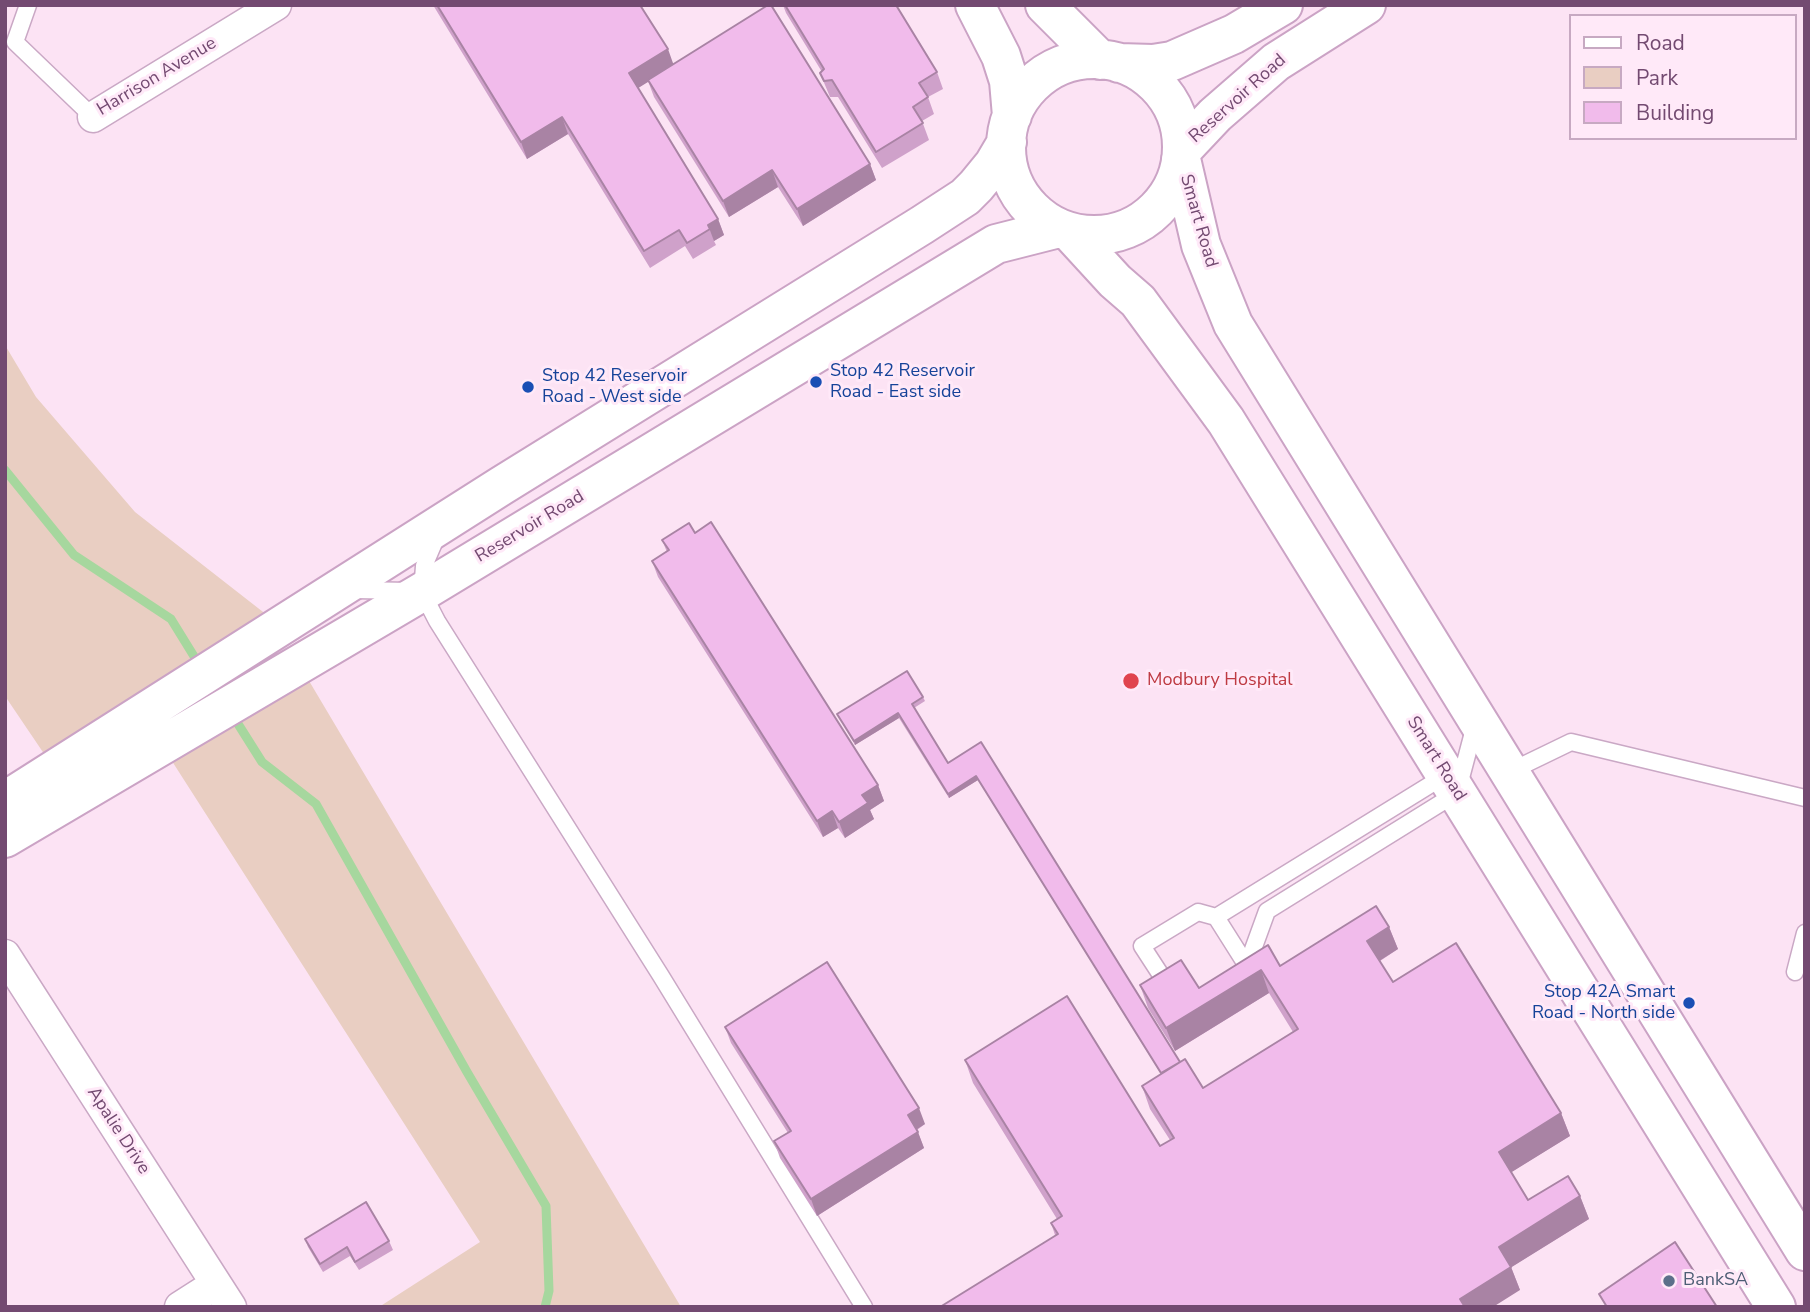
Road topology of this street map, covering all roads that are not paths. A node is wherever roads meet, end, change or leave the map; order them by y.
1 (28, 5) edge
2 (276, 5) edge
3 (975, 5) edge
4 (1045, 5) edge
5 (1283, 5) edge
6 (1366, 5) edge
7 (1110, 61) junction
8 (93, 117) joint
9 (1009, 129) junction
10 (1182, 155) junction
11 (1065, 230) junction
12 (447, 520) junction
13 (336, 590) junction
14 (422, 592) junction
15 (202, 692) junction
16 (1476, 719) junction
17 (1509, 772) junction
18 (1451, 784) junction
19 (1805, 798) edge
20 (5, 801) edge
21 (5, 838) edge
22 (1216, 917) junction
23 (1805, 933) edge
24 (5, 955) edge
25 (1247, 966) junction
26 (1795, 972) dead end
27 (1233, 985) edge
28 (1180, 998) edge
29 (1805, 1251) edge
30 (224, 1296) edge
31 (180, 1307) edge
32 (864, 1307) edge
33 (1776, 1307) edge

1 - 8 lane, Harrison Avenue
2 - 8 street, Harrison Avenue
3 - 9 main road
4 - 7 main road
5 - 7 main road
6 - 10 main road, Reservoir Road
7 - 9 main road
7 - 10 main road
9 - 11 main road
9 - 12 main road, Reservoir Road
10 - 11 main road
10 - 16 main road, Smart Road
11 - 14 main road, Reservoir Road
11 - 18 main road, Smart Road
12 - 13 main road, Reservoir Road
12 - 14 lane
13 - 14 lane
13 - 15 main road, Reservoir Road
14 - 15 main road, Reservoir Road
14 - 32 lane
15 - 20 main road, Reservoir Road
15 - 21 main road, Reservoir Road
16 - 17 main road, Smart Road
16 - 18 lane
17 - 19 lane
17 - 29 main road, Smart Road
18 - 22 lane
18 - 25 lane
18 - 33 main road, Smart Road
22 - 25 lane
22 - 28 lane
23 - 26 lane
24 - 30 street, Apalie Drive
25 - 27 lane
30 - 31 street

